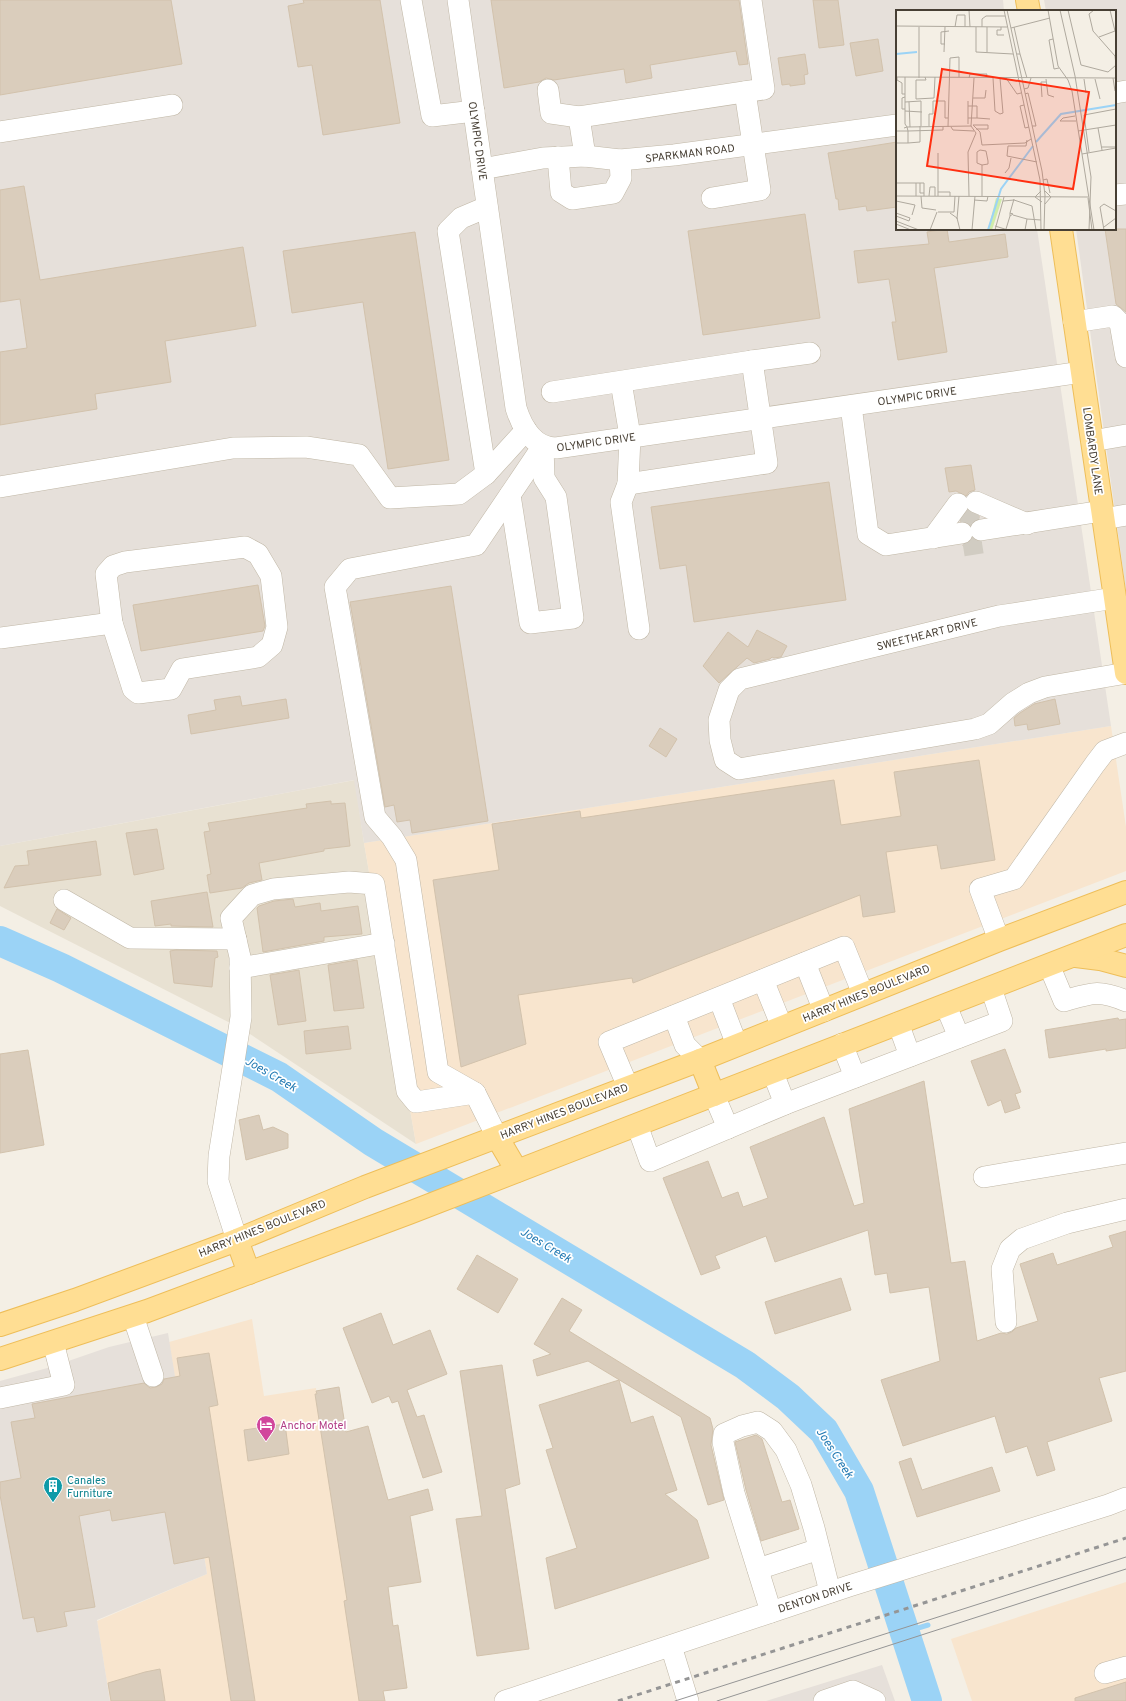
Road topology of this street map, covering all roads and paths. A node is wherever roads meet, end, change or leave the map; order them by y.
1 (411, 0) edge
2 (458, 0) edge
3 (750, 0) edge
4 (1027, 0) edge
5 (1029, 10) edge
6 (548, 90) dead end
7 (1126, 91) edge
8 (745, 92) junction
9 (1116, 93) edge
10 (172, 105) dead end
11 (474, 111) junction
12 (579, 118) junction
13 (896, 125) edge
14 (0, 132) edge
15 (753, 145) junction
16 (585, 156) junction
17 (558, 157) junction
18 (620, 160) junction
19 (482, 169) junction
20 (1126, 194) edge
21 (1116, 195) edge
22 (712, 198) dead end
23 (488, 207) junction
24 (1061, 230) edge
25 (1074, 322) junction
26 (810, 352) dead end
27 (1126, 357) edge
28 (752, 361) junction
29 (1082, 372) junction
30 (621, 382) junction
31 (552, 392) dead end
32 (851, 406) junction
33 (761, 419) junction
34 (526, 430) junction
35 (1126, 435) edge
36 (630, 436) junction
37 (1092, 441) junction
38 (543, 446) junction
39 (486, 474) junction
40 (628, 484) junction
41 (0, 488) edge
42 (510, 495) junction
43 (1103, 515) junction
44 (1126, 515) edge
45 (970, 524) junction
46 (933, 538) junction
47 (1115, 598) junction
48 (112, 623) junction
49 (639, 629) dead end
50 (0, 638) edge
51 (1126, 673) edge
52 (1126, 742) edge
53 (1126, 892) edge
54 (64, 900) dead end
55 (1126, 935) edge
56 (236, 938) junction
57 (999, 940) junction
58 (384, 944) junction
59 (1074, 956) junction
60 (805, 963) junction
61 (1049, 965) junction
62 (1126, 966) edge
63 (240, 968) junction
64 (763, 980) junction
65 (991, 988) junction
66 (863, 994) junction
67 (719, 998) junction
68 (1126, 1000) edge
69 (946, 1006) junction
70 (824, 1011) junction
71 (674, 1016) junction
72 (898, 1023) junction
73 (782, 1027) junction
74 (959, 1037) junction
75 (842, 1044) junction
76 (737, 1045) junction
77 (910, 1056) junction
78 (700, 1060) junction
79 (773, 1073) junction
80 (855, 1077) junction
81 (628, 1087) junction
82 (475, 1093) junction
83 (714, 1095) junction
84 (785, 1104) junction
85 (637, 1125) junction
86 (728, 1128) junction
87 (496, 1137) junction
88 (1126, 1153) edge
89 (511, 1173) junction
90 (984, 1177) dead end
91 (1126, 1209) edge
92 (237, 1240) junction
93 (250, 1273) junction
94 (133, 1316) junction
95 (1006, 1322) dead end
96 (0, 1325) edge
97 (53, 1342) junction
98 (0, 1359) edge
99 (153, 1376) dead end
100 (0, 1398) edge
101 (1126, 1498) edge
102 (819, 1549) junction
103 (758, 1569) junction
104 (840, 1589) junction
105 (771, 1612) junction
106 (671, 1646) junction
107 (1126, 1667) edge
108 (1105, 1673) dead end
109 (505, 1701) edge
110 (688, 1701) edge
111 (824, 1701) edge
112 (875, 1701) edge

1 - 11 street
2 - 11 street, OLYMPIC DRIVE
3 - 8 street
4 - 5 main road
6 - 12 street
7 - 9 street
8 - 12 street
8 - 15 street
10 - 14 street
11 - 19 street, OLYMPIC DRIVE
12 - 16 street
13 - 15 street, SPARKMAN ROAD
15 - 18 street, SPARKMAN ROAD
15 - 22 street
16 - 17 street, SPARKMAN ROAD
16 - 18 street, SPARKMAN ROAD
17 - 18 street
17 - 19 street, SPARKMAN ROAD
19 - 23 street, OLYMPIC DRIVE
20 - 21 street
23 - 34 street, OLYMPIC DRIVE
23 - 39 street
24 - 25 main road, LOMBARDY LANE
25 - 27 street
25 - 29 main road, LOMBARDY LANE
26 - 28 street
28 - 30 street
28 - 33 street
29 - 32 street, OLYMPIC DRIVE
29 - 37 main road, LOMBARDY LANE
30 - 31 street
30 - 36 street
32 - 33 street, OLYMPIC DRIVE
32 - 46 street
33 - 36 street, OLYMPIC DRIVE
33 - 40 street
34 - 38 street, OLYMPIC DRIVE
34 - 39 street
35 - 37 street
36 - 38 street, OLYMPIC DRIVE
36 - 40 street
37 - 43 main road, LOMBARDY LANE
38 - 42 street
38 - 42 street
39 - 41 street
40 - 49 street
42 - 82 street
43 - 44 street
43 - 45 street
43 - 47 main road, LOMBARDY LANE
45 - 46 street
45 - 46 street
47 - 51 main road, LOMBARDY LANE
47 - 51 street, SWEETHEART DRIVE
48 - 48 street
48 - 50 street
52 - 57 street
53 - 57 main road, HARRY HINES BOULEVARD
54 - 56 street
55 - 59 main road
56 - 58 street
56 - 63 street
57 - 66 main road, HARRY HINES BOULEVARD
58 - 63 street
58 - 82 street
59 - 61 main road
59 - 62 main road
60 - 64 street
60 - 66 street
60 - 70 street
61 - 65 main road
61 - 68 street
63 - 92 street
64 - 67 street
64 - 73 street
65 - 69 main road
65 - 74 street
66 - 70 main road, HARRY HINES BOULEVARD
67 - 71 street
67 - 76 street
69 - 72 main road
69 - 74 street
70 - 73 main road, HARRY HINES BOULEVARD
71 - 78 street
71 - 81 street
72 - 75 main road
72 - 77 street
73 - 76 main road, HARRY HINES BOULEVARD
74 - 77 street
75 - 79 main road
75 - 80 street
76 - 78 main road, HARRY HINES BOULEVARD
77 - 80 street
78 - 81 main road, HARRY HINES BOULEVARD
78 - 83 main road
79 - 83 main road
79 - 84 street
80 - 84 street
81 - 87 main road, HARRY HINES BOULEVARD
82 - 87 street
83 - 85 main road
83 - 86 street
84 - 86 street
85 - 86 street
85 - 89 main road
87 - 89 main road
87 - 92 main road, HARRY HINES BOULEVARD
88 - 90 street
89 - 93 main road
91 - 95 street
92 - 93 main road
92 - 96 main road, HARRY HINES BOULEVARD
93 - 94 main road
94 - 97 main road
94 - 99 street
97 - 98 main road
97 - 100 street
101 - 104 street, DENTON DRIVE
102 - 103 street
102 - 103 street
102 - 104 street
103 - 105 street
104 - 105 street, DENTON DRIVE
105 - 106 street, DENTON DRIVE
106 - 109 street, DENTON DRIVE
106 - 110 street
107 - 108 street
111 - 112 street

